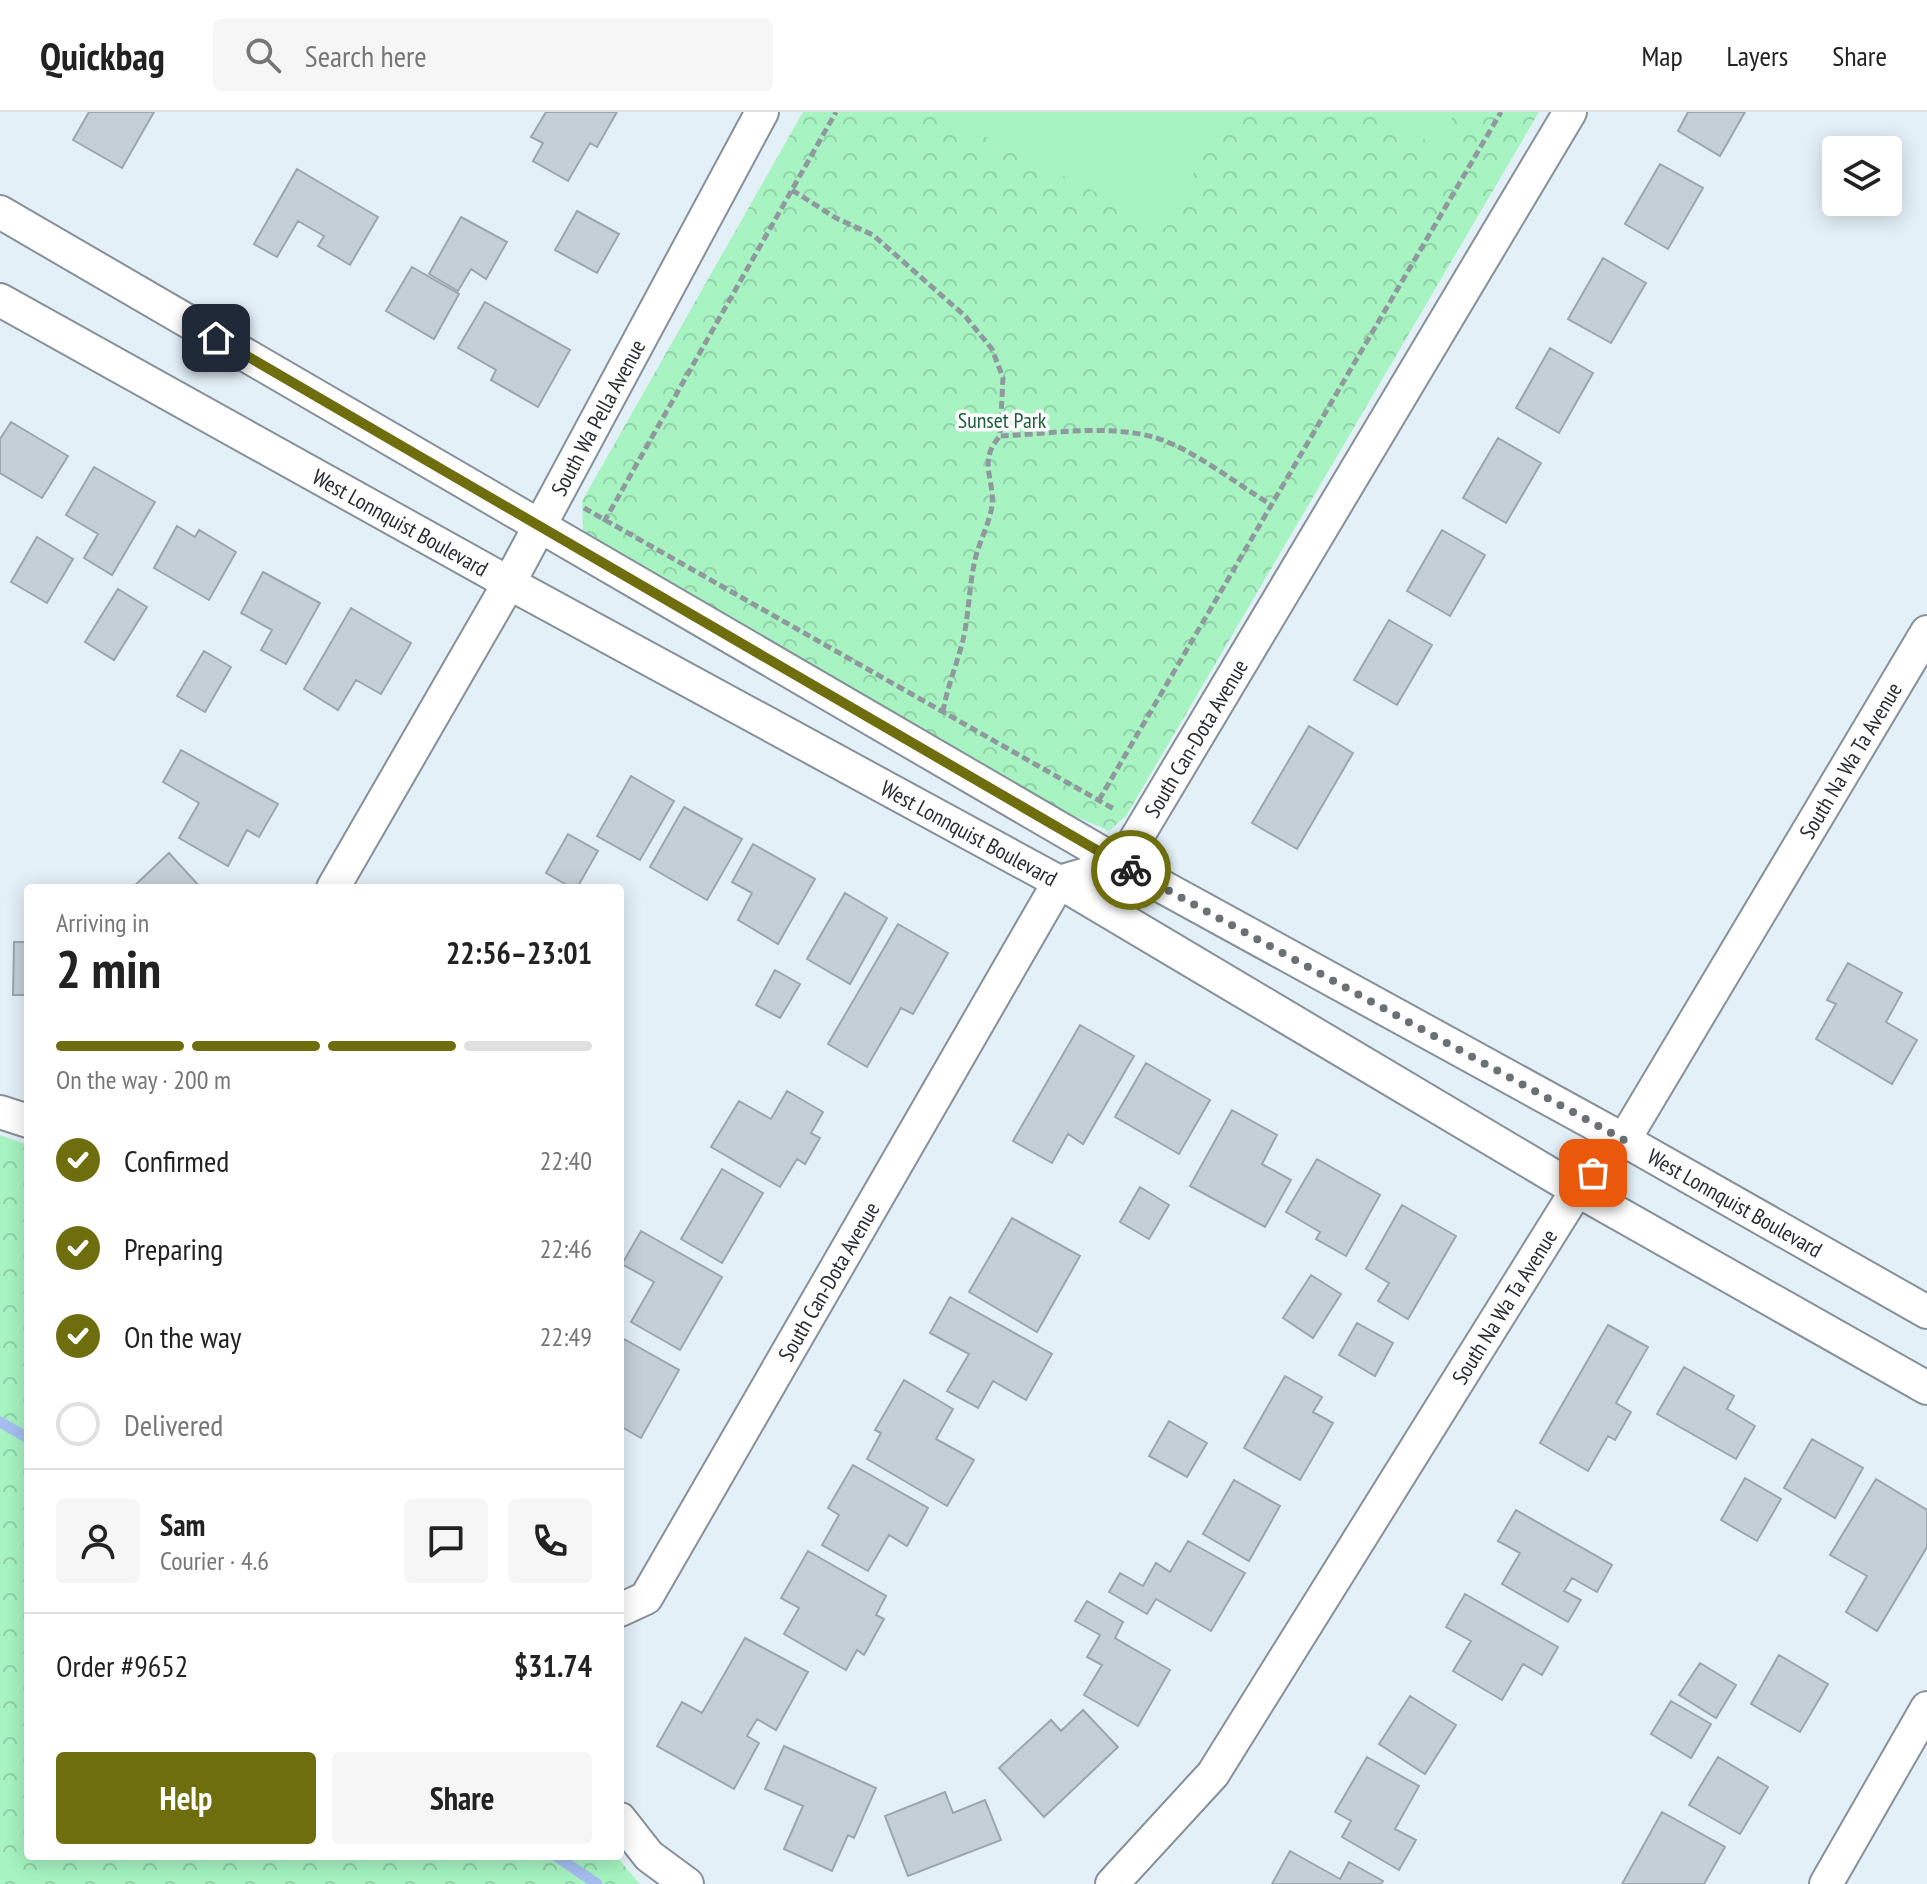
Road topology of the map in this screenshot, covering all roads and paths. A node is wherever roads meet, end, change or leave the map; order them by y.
1 (762, 112) edge
2 (836, 112) edge
3 (1501, 112) edge
4 (1570, 112) edge
5 (792, 190) junction
6 (0, 212) edge
7 (0, 300) edge
8 (1000, 436) junction
9 (1270, 504) junction
10 (583, 508) dead end
11 (605, 521) junction
12 (539, 527) junction
13 (600, 531) dead end
14 (509, 583) junction
15 (1927, 632) edge
16 (943, 712) junction
17 (1099, 800) junction
18 (1126, 816) dead end
19 (1121, 864) junction
20 (1059, 882) junction
21 (335, 884) edge
22 (0, 1112) edge
23 (24, 1120) edge
24 (1624, 1140) junction
25 (1577, 1190) junction
26 (1927, 1312) edge
27 (1927, 1388) edge
28 (624, 1608) edge
29 (1927, 1708) edge
30 (624, 1824) edge
31 (687, 1884) edge
32 (1112, 1884) edge
33 (1826, 1884) edge

1 - 12 street, South Wa Pella Avenue
2 - 5 path
3 - 9 path
4 - 19 street, South Can-Dota Avenue
5 - 8 path
5 - 11 path
6 - 12 street, West Lonnquist Boulevard
7 - 14 street, West Lonnquist Boulevard
8 - 9 path
8 - 16 path
9 - 17 path
10 - 11 path
11 - 13 path
11 - 16 path
12 - 14 street, South Wa Pella Avenue
12 - 19 street, West Lonnquist Boulevard
14 - 20 street, West Lonnquist Boulevard
14 - 21 street, South Wa Pella Avenue
15 - 24 street, South Na Wa Ta Avenue
16 - 17 path
17 - 18 path
19 - 20 street
19 - 24 street, West Lonnquist Boulevard
20 - 25 street, West Lonnquist Boulevard
20 - 28 street, South Can-Dota Avenue
22 - 23 street
24 - 25 street, South Na Wa Ta Avenue
24 - 26 street, West Lonnquist Boulevard
25 - 27 street, West Lonnquist Boulevard
25 - 32 street, South Na Wa Ta Avenue
29 - 33 street
30 - 31 street

